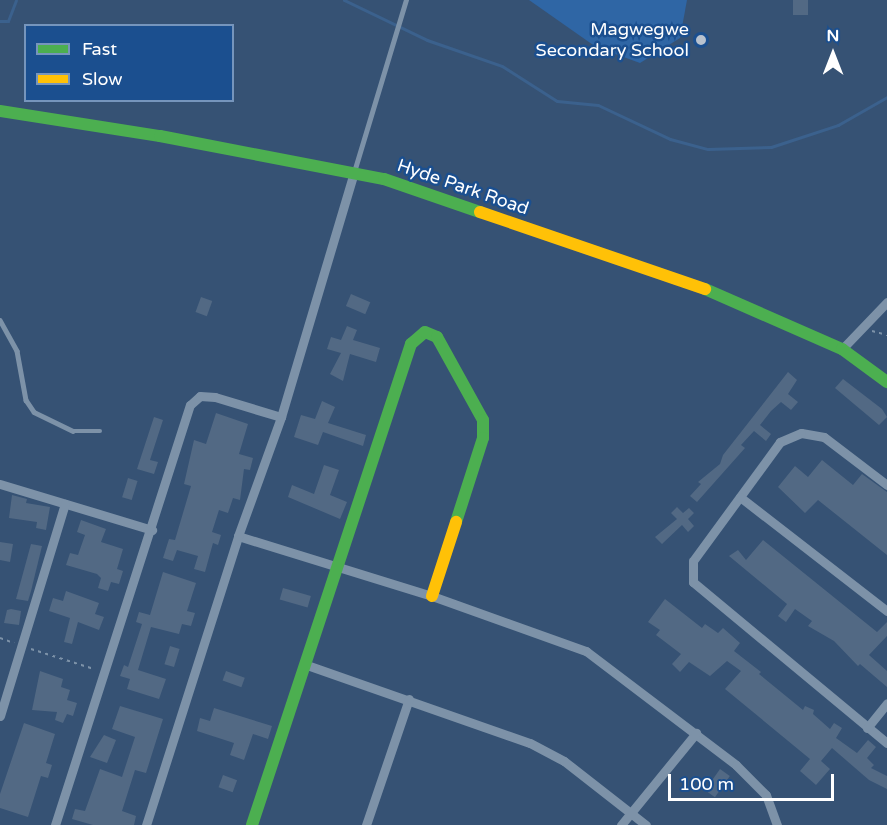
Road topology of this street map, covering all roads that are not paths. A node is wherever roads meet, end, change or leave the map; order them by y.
1 (406, 0) edge
2 (0, 111) edge
3 (354, 172) junction
4 (887, 302) edge
5 (0, 320) edge
6 (842, 349) junction
7 (887, 382) edge
8 (281, 417) junction
9 (100, 431) dead end
10 (0, 484) edge
11 (887, 485) edge
12 (740, 497) junction
13 (65, 504) junction
14 (152, 530) junction
15 (238, 536) junction
16 (337, 566) junction
17 (432, 596) junction
18 (887, 611) edge
19 (304, 664) junction
20 (409, 699) junction
21 (887, 703) edge
22 (0, 716) edge
23 (867, 728) junction
24 (696, 733) junction
25 (887, 743) edge
26 (631, 812) junction
27 (55, 825) edge
28 (146, 825) edge
29 (252, 825) edge
30 (366, 825) edge
31 (621, 825) edge
32 (646, 825) edge
33 (777, 825) edge

1 - 3 lane
2 - 3 street, Hyde Park Road
3 - 6 street, Hyde Park Road
3 - 8 street
4 - 6 street
5 - 9 lane
6 - 7 street, Hyde Park Road
8 - 14 street
8 - 15 street
10 - 13 street
11 - 12 street
12 - 18 street
12 - 23 street
13 - 14 street
13 - 22 street
14 - 27 street
15 - 16 street
15 - 28 street
16 - 17 street
16 - 17 street
16 - 19 street
17 - 24 street
19 - 20 street
19 - 29 street
20 - 26 street
20 - 30 street
21 - 23 street
23 - 25 street
24 - 26 street
24 - 33 street
26 - 31 street
26 - 32 street

